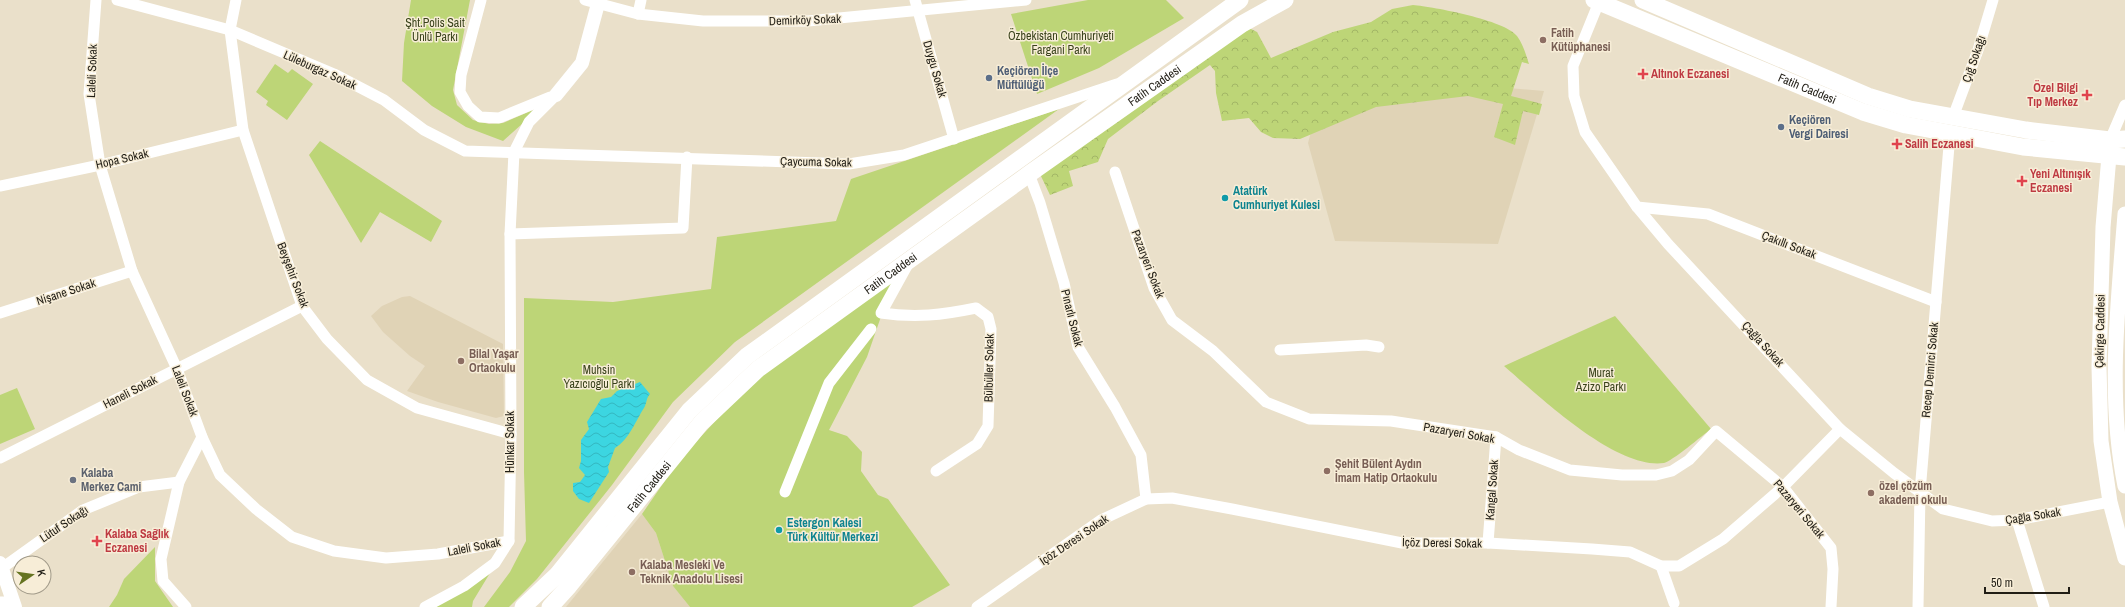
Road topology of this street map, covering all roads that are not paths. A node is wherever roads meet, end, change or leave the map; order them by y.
1 (96, 0) edge
2 (117, 0) edge
3 (236, 0) edge
4 (481, 0) edge
5 (585, 0) edge
6 (641, 0) edge
7 (916, 0) edge
8 (1026, 0) edge
9 (1240, 0) edge
10 (1285, 0) edge
11 (1643, 0) edge
12 (1993, 0) edge
13 (1597, 1) edge
14 (599, 2) edge
15 (919, 12) junction
16 (638, 14) junction
17 (230, 30) junction
18 (1129, 80) junction
19 (556, 95) junction
20 (2125, 105) edge
21 (1953, 117) junction
22 (243, 130) junction
23 (1950, 134) junction
24 (954, 139) junction
25 (2118, 140) edge
26 (514, 152) junction
27 (687, 157) junction
28 (2117, 157) edge
29 (100, 165) junction
30 (1115, 172) dead end
31 (1029, 174) junction
32 (0, 186) edge
33 (1637, 207) junction
34 (2125, 214) edge
35 (510, 234) junction
36 (912, 258) junction
37 (132, 271) junction
38 (2122, 298) edge
39 (1936, 302) junction
40 (302, 306) junction
41 (0, 313) edge
42 (871, 329) dead end
43 (1379, 347) dead end
44 (1280, 350) dead end
45 (177, 369) junction
46 (1840, 429) junction
47 (511, 434) junction
48 (202, 437) junction
49 (1496, 438) junction
50 (0, 458) edge
51 (936, 471) dead end
52 (179, 482) junction
53 (2125, 486) edge
54 (1784, 487) junction
55 (784, 492) dead end
56 (1920, 492) junction
57 (1146, 499) junction
58 (2110, 502) junction
59 (2017, 520) junction
60 (509, 540) junction
61 (1488, 543) junction
62 (2125, 558) edge
63 (1, 566) edge
64 (1661, 566) junction
65 (1674, 603) dead end
66 (9, 604) edge
67 (186, 607) edge
68 (425, 607) edge
69 (523, 607) edge
70 (550, 607) edge
71 (977, 607) edge
72 (1831, 607) edge
73 (1918, 607) edge
74 (2044, 607) edge

1 - 29 street, Laleli Sokak
2 - 17 street, Lüleburgaz Sokak
3 - 17 street, Beyşehir Sokak
4 - 19 street
5 - 14 street, Demirköy Sokak
6 - 16 street
7 - 15 street, Duygu Sokak
8 - 15 street, Demirköy Sokak
9 - 18 main road, Fatih Caddesi
10 - 31 main road, Fatih Caddesi
11 - 21 main road, Fatih Caddesi
12 - 21 street, Çığ Sokağı
13 - 23 main road, Fatih Caddesi
13 - 33 street, Çağla Sokak
14 - 16 street, Demirköy Sokak
14 - 19 street
15 - 16 street, Demirköy Sokak
15 - 24 street, Duygu Sokak
17 - 22 street, Beyşehir Sokak
17 - 26 street, Lüleburgaz Sokak
18 - 24 street, Çaycuma Sokak
18 - 69 main road, Fatih Caddesi
19 - 26 street, Hünkar Sokak
20 - 25 street, Çekirge Caddesi
21 - 25 main road, Fatih Caddesi
22 - 29 street, Hopa Sokak
22 - 40 street, Beyşehir Sokak
23 - 28 main road, Fatih Caddesi
23 - 39 street, Recep Demirci Sokak
24 - 27 street, Çaycuma Sokak
25 - 28 main road, Çekirge Caddesi
26 - 27 street, Çaycuma Sokak
26 - 35 street, Hünkar Sokak
27 - 35 street
28 - 58 main road, Çekirge Caddesi
29 - 32 street, Hopa Sokak
29 - 37 street, Laleli Sokak
30 - 49 street, Pazaryeri Sokak
31 - 36 main road, Fatih Caddesi
31 - 57 street, Pınarlı Sokak
33 - 39 street, Çakıllı Sokak
33 - 46 street, Çağla Sokak
34 - 38 main road, Çekirge Caddesi
35 - 47 street, Hünkar Sokak
36 - 51 street, Bülbüller Sokak
36 - 70 main road, Fatih Caddesi
37 - 41 street, Nişane Sokak
37 - 45 street, Laleli Sokak
38 - 53 main road, Çekirge Caddesi
39 - 56 street, Recep Demirci Sokak
40 - 45 street, Haneli Sokak
40 - 47 street, Beyşehir Sokak
42 - 55 street
43 - 44 street
45 - 48 street, Laleli Sokak
45 - 50 street, Haneli Sokak
46 - 54 street, İçöz Deresi Sokak
46 - 56 street, Çağla Sokak
47 - 60 street, Hünkar Sokak
48 - 52 street
48 - 60 street, Laleli Sokak
49 - 54 street, Pazaryeri Sokak
49 - 61 street, Kangal Sokak
52 - 63 street, Lütuf Sokağı
52 - 67 street
54 - 64 street, İçöz Deresi Sokak
54 - 72 street, Pazaryeri Sokak
56 - 59 street, Çağla Sokak
56 - 73 street, Recep Demirci Sokak
57 - 61 street, İçöz Deresi Sokak
57 - 71 street, İçöz Deresi Sokak
58 - 59 street, Çağla Sokak
58 - 62 main road, Çekirge Caddesi
59 - 74 street
60 - 68 street
61 - 64 street, İçöz Deresi Sokak
63 - 66 street
64 - 65 street

